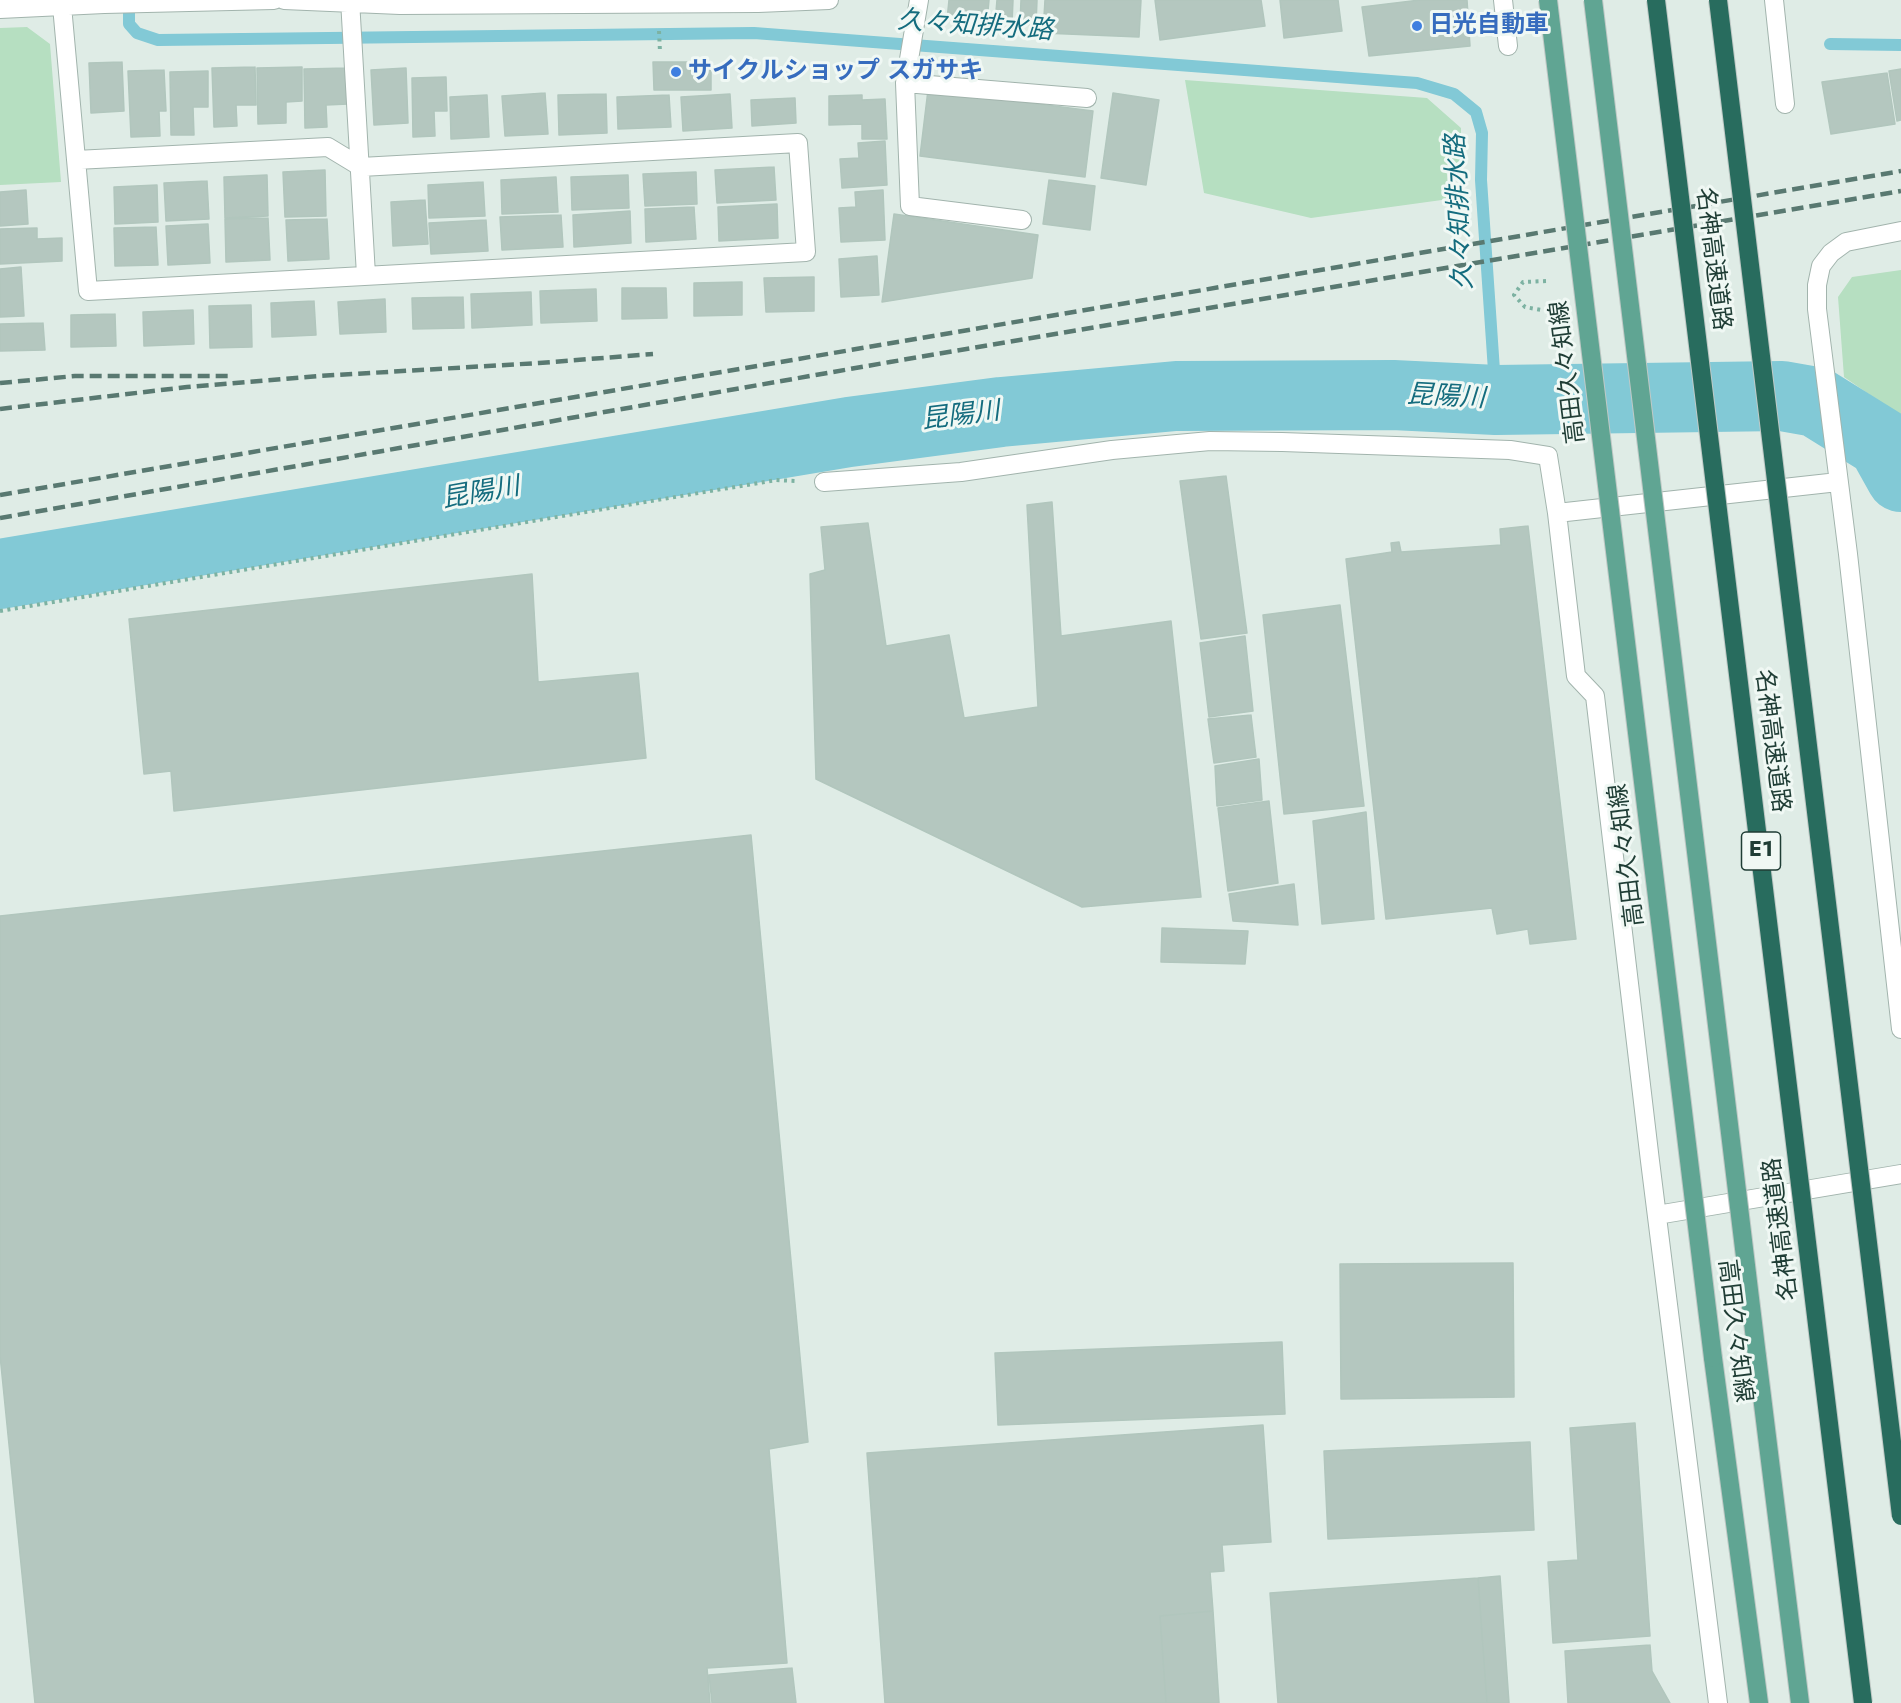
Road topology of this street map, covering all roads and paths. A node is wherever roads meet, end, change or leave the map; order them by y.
1 (274, 0) edge
2 (284, 0) edge
3 (829, 0) edge
4 (919, 0) edge
5 (1503, 0) edge
6 (1548, 0) edge
7 (1593, 0) edge
8 (1656, 0) edge
9 (1718, 0) edge
10 (1773, 0) edge
11 (62, 6) junction
12 (350, 8) edge
13 (0, 9) edge
14 (1508, 46) dead end
15 (906, 77) junction
16 (1087, 98) dead end
17 (1785, 104) dead end
18 (76, 160) junction
19 (361, 167) junction
20 (1022, 220) dead end
21 (1901, 231) edge
22 (366, 275) junction
23 (1546, 281) dead end
24 (1569, 315) dead end
25 (824, 482) joint
26 (1838, 482) junction
27 (1557, 513) junction
28 (0, 611) edge
29 (1901, 1029) edge
30 (1901, 1174) edge
31 (1657, 1215) junction
32 (1901, 1516) edge
33 (1718, 1703) edge
34 (1759, 1703) edge
35 (1800, 1703) edge
36 (1863, 1703) edge

1 - 11 street
2 - 12 street
3 - 12 street
4 - 15 street
5 - 14 street
6 - 34 main road, 高田久々知線, bridge
7 - 35 main road, 高田久々知線, bridge
8 - 36 highway, 名神高速道路 / E1, bridge
9 - 32 highway, 名神高速道路, bridge
10 - 17 street
11 - 13 street
11 - 18 street
12 - 19 street
15 - 16 street
15 - 20 street
18 - 19 street
18 - 22 street
19 - 22 street
19 - 22 street
21 - 26 street
23 - 24 path
25 - 27 street
25 - 28 path
26 - 27 street
26 - 29 street
27 - 31 street
30 - 31 street
31 - 33 street

